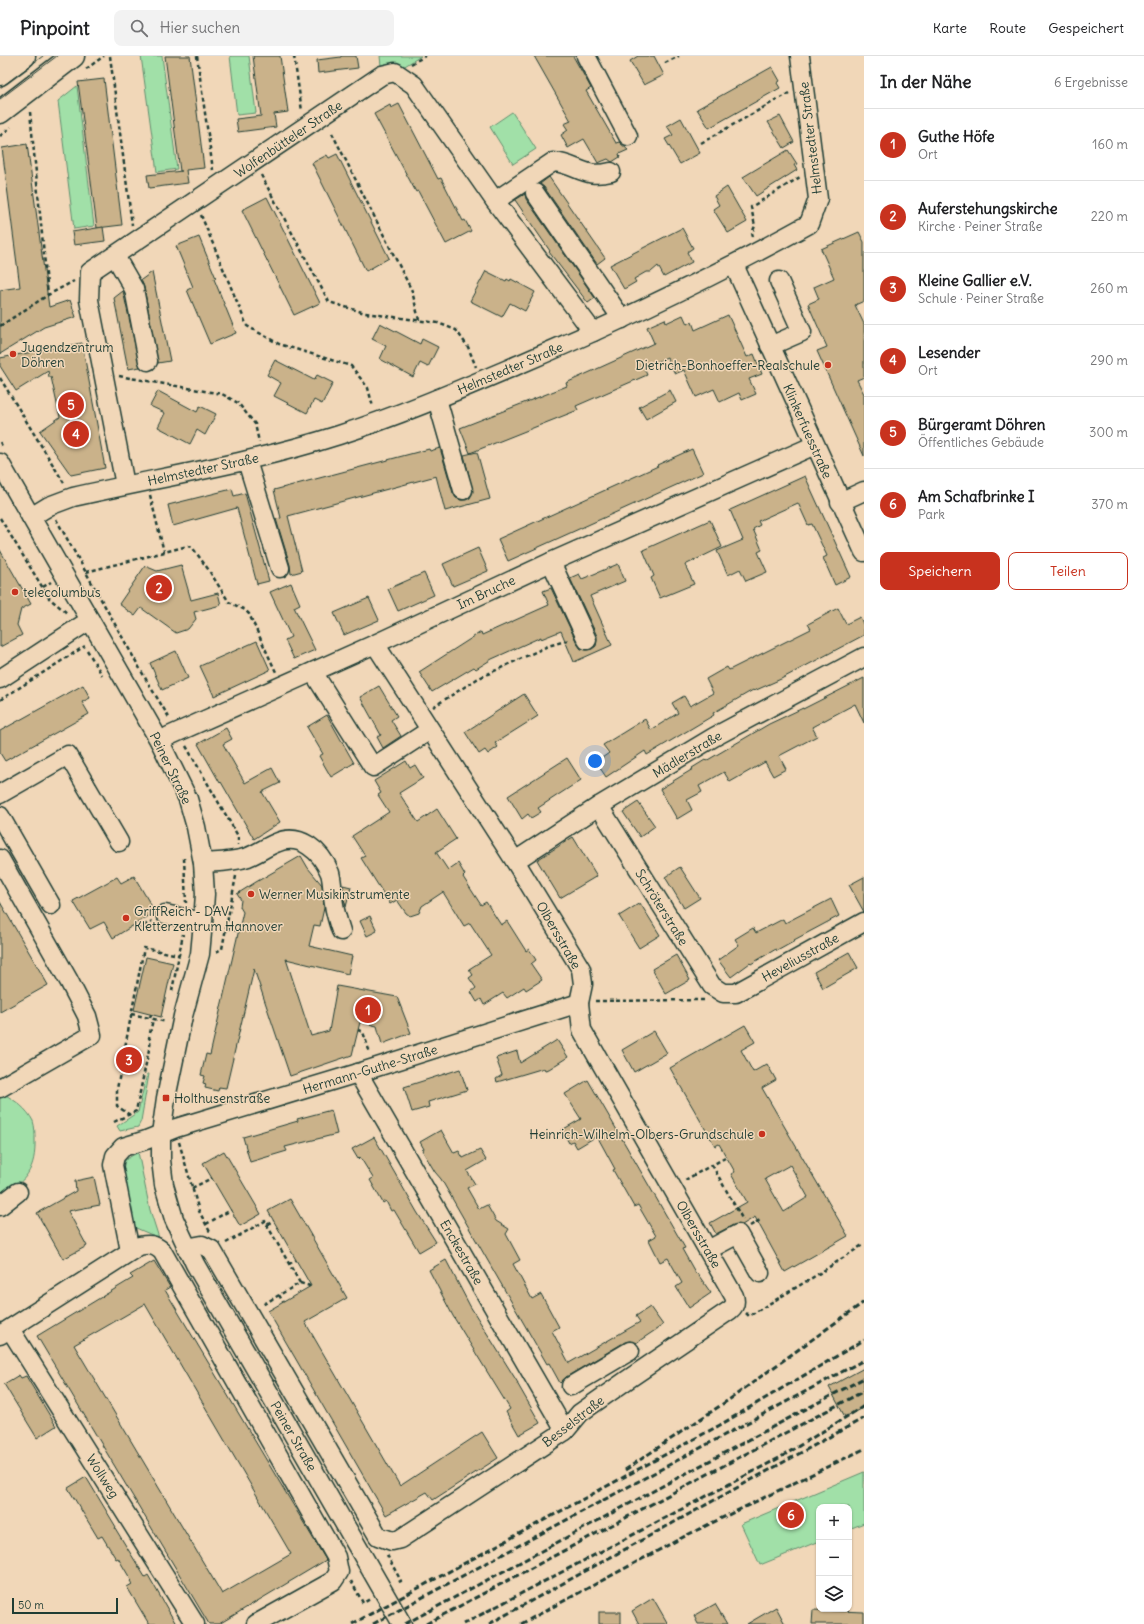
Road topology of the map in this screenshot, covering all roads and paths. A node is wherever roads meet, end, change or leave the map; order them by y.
1 (73, 56) edge
2 (110, 56) edge
3 (197, 56) edge
4 (294, 56) edge
5 (586, 56) edge
6 (679, 56) edge
7 (800, 56) edge
8 (665, 63) dead end
9 (803, 85) junction
10 (0, 112) edge
11 (30, 112) dead end
12 (305, 128) junction
13 (332, 133) dead end
14 (628, 136) dead end
15 (701, 143) dead end
16 (254, 162) junction
17 (814, 168) junction
18 (611, 172) dead end
19 (216, 188) junction
20 (535, 193) dead end
21 (495, 201) junction
22 (195, 202) junction
23 (135, 243) junction
24 (760, 251) junction
25 (115, 256) junction
26 (734, 265) junction
27 (90, 272) junction
28 (779, 281) dead end
29 (48, 295) junction
30 (622, 319) junction
31 (419, 320) junction
32 (0, 326) edge
33 (593, 332) junction
34 (770, 346) junction
35 (148, 361) dead end
36 (104, 374) junction
37 (0, 378) edge
38 (481, 380) junction
39 (437, 399) junction
40 (378, 421) junction
41 (815, 445) junction
42 (255, 458) junction
43 (0, 462) edge
44 (4, 481) edge
45 (125, 485) junction
46 (463, 490) dead end
47 (864, 491) edge
48 (73, 498) junction
49 (840, 502) junction
50 (154, 512) dead end
51 (31, 517) junction
52 (0, 518) edge
53 (164, 552) junction
54 (864, 552) edge
55 (551, 562) junction
56 (280, 568) dead end
57 (86, 572) dead end
58 (83, 624) junction
59 (585, 637) joint
60 (375, 644) junction
61 (85, 646) junction
62 (864, 656) edge
63 (313, 672) junction
64 (0, 680) edge
65 (105, 682) dead end
66 (282, 686) junction
67 (0, 700) edge
68 (425, 722) junction
69 (160, 742) junction
70 (0, 794) edge
71 (599, 806) junction
72 (0, 816) edge
73 (119, 842) dead end
74 (184, 851) dead end
75 (0, 859) edge
76 (515, 861) junction
77 (203, 863) junction
78 (51, 905) dead end
79 (165, 914) joint
80 (195, 921) junction
81 (864, 922) edge
82 (134, 925) dead end
83 (226, 928) dead end
84 (341, 930) dead end
85 (239, 931) dead end
86 (179, 955) junction
87 (172, 992) dead end
88 (736, 993) joint
89 (705, 1000) dead end
90 (579, 1003) junction
91 (131, 1014) junction
92 (151, 1014) dead end
93 (167, 1014) dead end
94 (151, 1019) junction
95 (166, 1022) junction
96 (164, 1029) dead end
97 (358, 1030) dead end
98 (370, 1054) dead end
99 (358, 1073) junction
100 (0, 1088) edge
101 (130, 1115) junction
102 (114, 1122) dead end
103 (169, 1131) junction
104 (725, 1158) dead end
105 (712, 1165) junction
106 (212, 1178) dead end
107 (672, 1187) junction
108 (192, 1188) junction
109 (18, 1192) dead end
110 (0, 1206) edge
111 (231, 1210) dead end
112 (744, 1220) dead end
113 (760, 1220) dead end
114 (274, 1222) dead end
115 (206, 1224) junction
116 (267, 1225) junction
117 (747, 1227) dead end
118 (864, 1244) edge
119 (186, 1248) junction
120 (217, 1248) junction
121 (708, 1250) junction
122 (130, 1251) junction
123 (296, 1260) dead end
124 (289, 1264) junction
125 (760, 1272) dead end
126 (300, 1283) junction
127 (310, 1286) dead end
128 (279, 1295) junction
129 (283, 1302) dead end
130 (260, 1305) dead end
131 (735, 1305) junction
132 (5, 1332) edge
133 (627, 1380) junction
134 (571, 1386) dead end
135 (565, 1431) junction
136 (386, 1547) junction
137 (344, 1575) junction
138 (393, 1584) dead end
139 (372, 1598) dead end
140 (195, 1624) edge
141 (256, 1624) edge
142 (402, 1624) edge

1 - 10 main road
2 - 23 path
3 - 19 path
4 - 12 path
5 - 14 street
6 - 8 path
7 - 9 street, Helmstedter Straße
9 - 15 path
9 - 17 street, Helmstedter Straße
11 - 29 path
12 - 16 street, Wolfenbütteler Straße
12 - 21 street, Wolfenbütteler Straße
13 - 31 path
16 - 19 street, Wolfenbütteler Straße
16 - 31 path
17 - 24 street, Helmstedter Straße
17 - 24 path
18 - 21 street
19 - 22 street, Wolfenbütteler Straße
20 - 30 street
21 - 33 street, Wolfenbütteler Straße
22 - 23 street, Wolfenbütteler Straße
22 - 40 path
23 - 25 street, Wolfenbütteler Straße
24 - 26 street, Helmstedter Straße
25 - 27 street, Wolfenbütteler Straße
25 - 35 street
26 - 30 street, Helmstedter Straße
26 - 34 street, Klinkerfuesstraße
27 - 29 path
27 - 36 street
28 - 34 street
29 - 32 path
30 - 33 street, Helmstedter Straße
31 - 38 path
33 - 38 street, Helmstedter Straße
34 - 41 street, Klinkerfuesstraße
36 - 42 path
36 - 45 street
37 - 48 path
38 - 39 street, Helmstedter Straße
39 - 40 street, Helmstedter Straße
39 - 46 street
40 - 42 street, Helmstedter Straße
41 - 49 street, Klinkerfuesstraße
41 - 55 street, Im Bruche
42 - 45 street, Helmstedter Straße
42 - 56 street
43 - 44 street, Peiner Straße
44 - 51 street, Peiner Straße
45 - 48 street, Helmstedter Straße
47 - 49 street
48 - 51 street, Helmstedter Straße
49 - 54 street, Klinkerfuesstraße
50 - 53 path
51 - 58 street, Peiner Straße
52 - 58 path
53 - 57 path
53 - 66 path
55 - 59 street
55 - 60 street, Im Bruche
58 - 61 path
58 - 64 street
58 - 69 street, Peiner Straße
59 - 68 path
60 - 63 street, Im Bruche
60 - 68 street, Olbersstraße
61 - 65 path
61 - 67 path
62 - 71 street, Mädlerstraße
63 - 66 street, Im Bruche
63 - 68 street
66 - 69 street, Im Bruche
68 - 76 street, Olbersstraße
69 - 77 street, Peiner Straße
70 - 73 street
71 - 76 street, Mädlerstraße
71 - 88 street, Schröterstraße
72 - 78 street
74 - 80 path
75 - 100 street
76 - 90 street, Olbersstraße
77 - 80 street, Peiner Straße
77 - 84 street
79 - 80 street
79 - 82 path
80 - 86 path
80 - 103 street, Peiner Straße
81 - 88 street, Heveliusstraße
83 - 85 path
86 - 87 path
86 - 91 path
89 - 90 path
90 - 99 street, Hermann-Guthe-Straße
90 - 107 street, Olbersstraße
91 - 94 path
91 - 101 path
92 - 94 path
93 - 95 path
94 - 95 path
94 - 101 path
95 - 96 path
97 - 98 path
99 - 103 street, Hermann-Guthe-Straße
99 - 135 street, Enckestraße
101 - 102 path
103 - 108 path
103 - 119 street, Peiner Straße
103 - 122 street
104 - 105 path
105 - 107 path
105 - 112 path
106 - 108 path
107 - 121 street, Olbersstraße
108 - 115 path
109 - 110 street
111 - 115 path
113 - 117 path
114 - 116 path
115 - 120 path
116 - 120 path
116 - 124 path
118 - 131 path
119 - 120 street
119 - 142 street, Peiner Straße
120 - 136 street, Peiner Straße
121 - 125 street
121 - 131 street, Olbersstraße
122 - 132 street
122 - 137 street, Peiner Straße
123 - 124 path
124 - 126 path
126 - 127 path
126 - 128 path
128 - 129 path
128 - 130 path
131 - 133 street, Besselstraße
132 - 140 street, Wollweg
133 - 134 street
133 - 135 street, Besselstraße
135 - 136 street, Besselstraße
136 - 138 path
137 - 139 path
137 - 141 street

